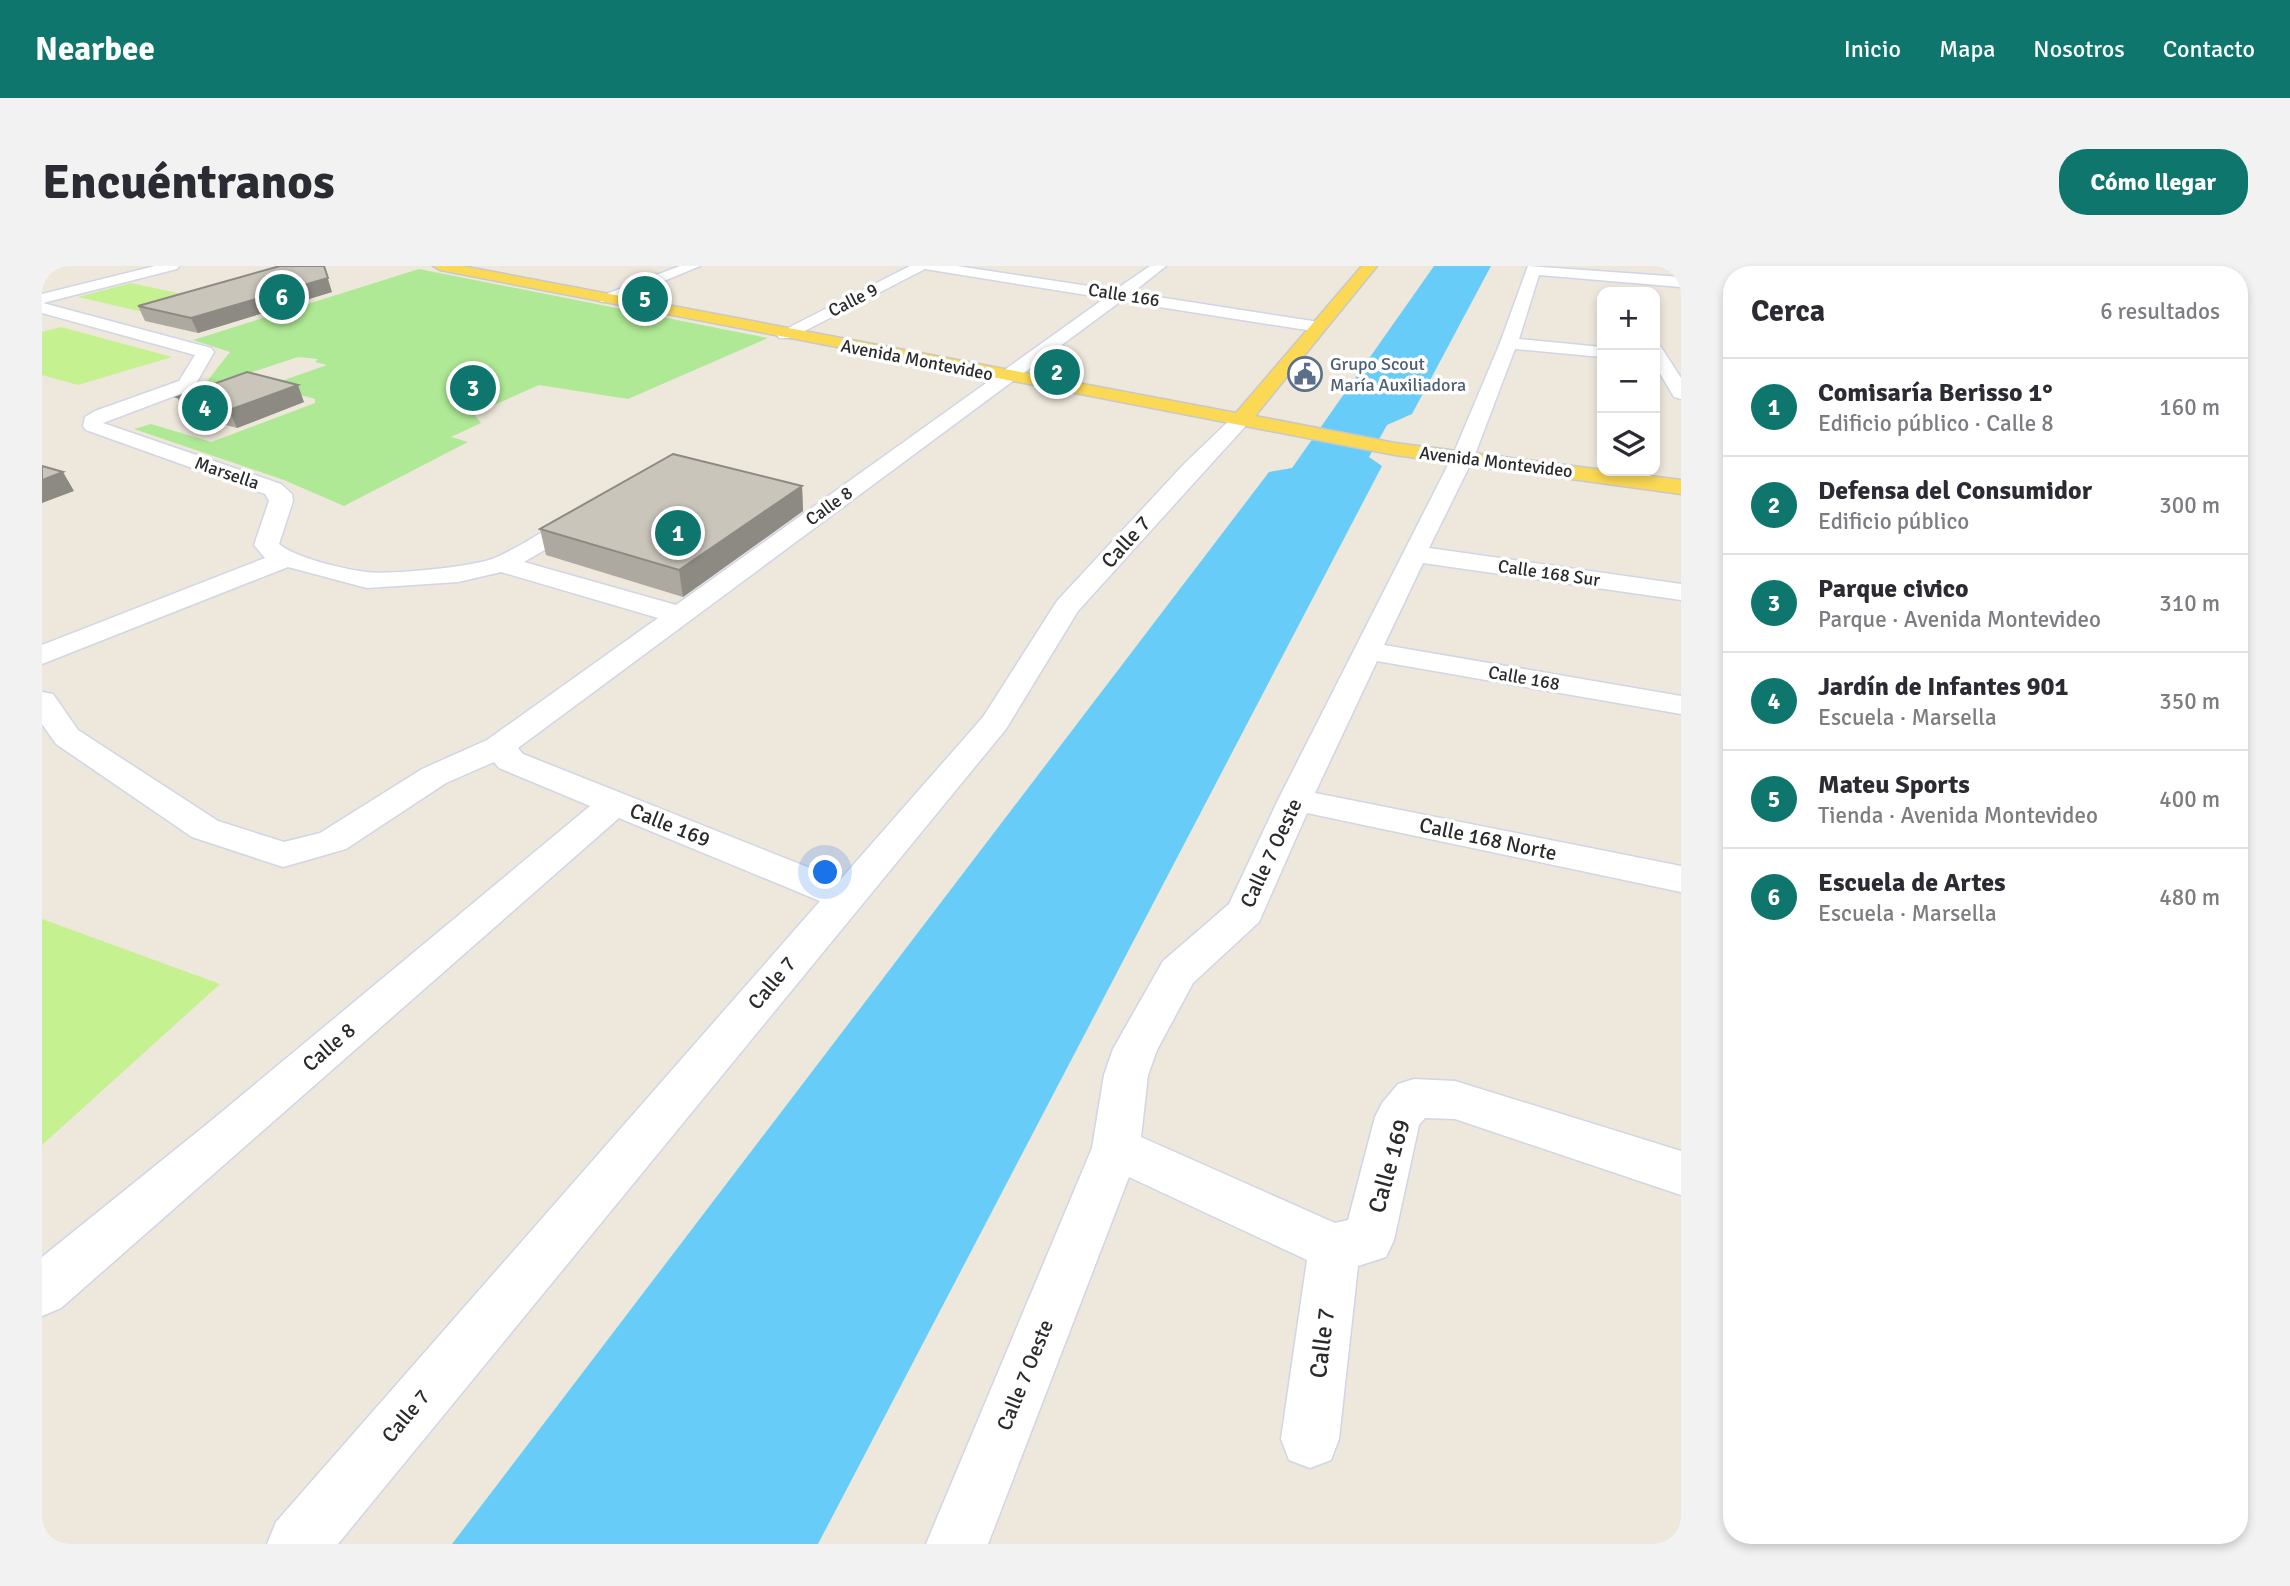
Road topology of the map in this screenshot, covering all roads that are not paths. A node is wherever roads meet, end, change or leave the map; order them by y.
1 (172, 266) edge
2 (440, 266) edge
3 (693, 266) edge
4 (921, 266) edge
5 (929, 266) edge
6 (1159, 266) edge
7 (1369, 266) edge
8 (1534, 268) edge
9 (1605, 271) edge
10 (54, 277) dead end
11 (1681, 282) edge
12 (91, 287) junction
13 (1615, 287) edge
14 (1118, 294) junction
15 (42, 299) edge
16 (607, 299) junction
17 (42, 308) edge
18 (1319, 327) junction
19 (785, 334) junction
20 (1509, 343) junction
21 (1597, 352) edge
22 (1660, 357) edge
23 (1681, 360) edge
24 (1660, 362) edge
25 (1006, 376) junction
26 (1681, 393) edge
27 (1241, 421) junction
28 (1460, 462) junction
29 (1681, 486) edge
30 (1681, 499) edge
31 (611, 502) edge
32 (1416, 554) junction
33 (286, 559) junction
34 (502, 564) junction
35 (1681, 592) edge
36 (679, 615) junction
37 (1367, 651) junction
38 (42, 654) edge
39 (42, 701) edge
40 (1681, 705) edge
41 (509, 740) junction
42 (1295, 800) junction
43 (615, 803) junction
44 (1681, 879) edge
45 (855, 886) junction
46 (1116, 1148) junction
47 (1681, 1173) edge
48 (1334, 1247) junction
49 (42, 1290) edge
50 (1310, 1440) dead end
51 (298, 1544) edge
52 (957, 1544) edge

1 - 12 street
2 - 16 main road, Avenida Montevideo
3 - 16 street
4 - 19 street, Calle 9
5 - 14 street, Calle 166
6 - 14 street, Calle 8
7 - 18 main road
8 - 9 street
8 - 20 street, Calle 7 Oeste
9 - 11 street
9 - 13 street
10 - 12 street
12 - 15 street
14 - 18 street, Calle 166
14 - 25 street, Calle 8
16 - 19 main road, Avenida Montevideo
17 - 33 street, Marsella
18 - 27 main road
19 - 25 main road, Avenida Montevideo
20 - 21 street
20 - 28 street, Calle 7 Oeste
22 - 23 street
24 - 26 street
25 - 27 main road, Avenida Montevideo
25 - 36 street, Calle 8
27 - 28 main road, Avenida Montevideo
27 - 45 street, Calle 7
28 - 29 main road, Avenida Montevideo
28 - 30 main road, Avenida Montevideo
28 - 32 street, Calle 7 Oeste
31 - 34 street
32 - 35 street, Calle 168 Sur
32 - 37 street, Calle 7 Oeste
33 - 34 street
33 - 38 street
34 - 36 street
36 - 41 street, Calle 8
37 - 40 street, Calle 168
37 - 42 street, Calle 7 Oeste
39 - 41 street, Calle 8
41 - 43 street, Calle 169
41 - 45 street, Calle 169
42 - 44 street, Calle 168 Norte
42 - 46 street, Calle 7 Oeste
43 - 45 street, Calle 169
43 - 49 street, Calle 8
45 - 51 street, Calle 7
46 - 48 street
46 - 52 street, Calle 7 Oeste
47 - 48 street, Calle 169
48 - 50 street, Calle 7

